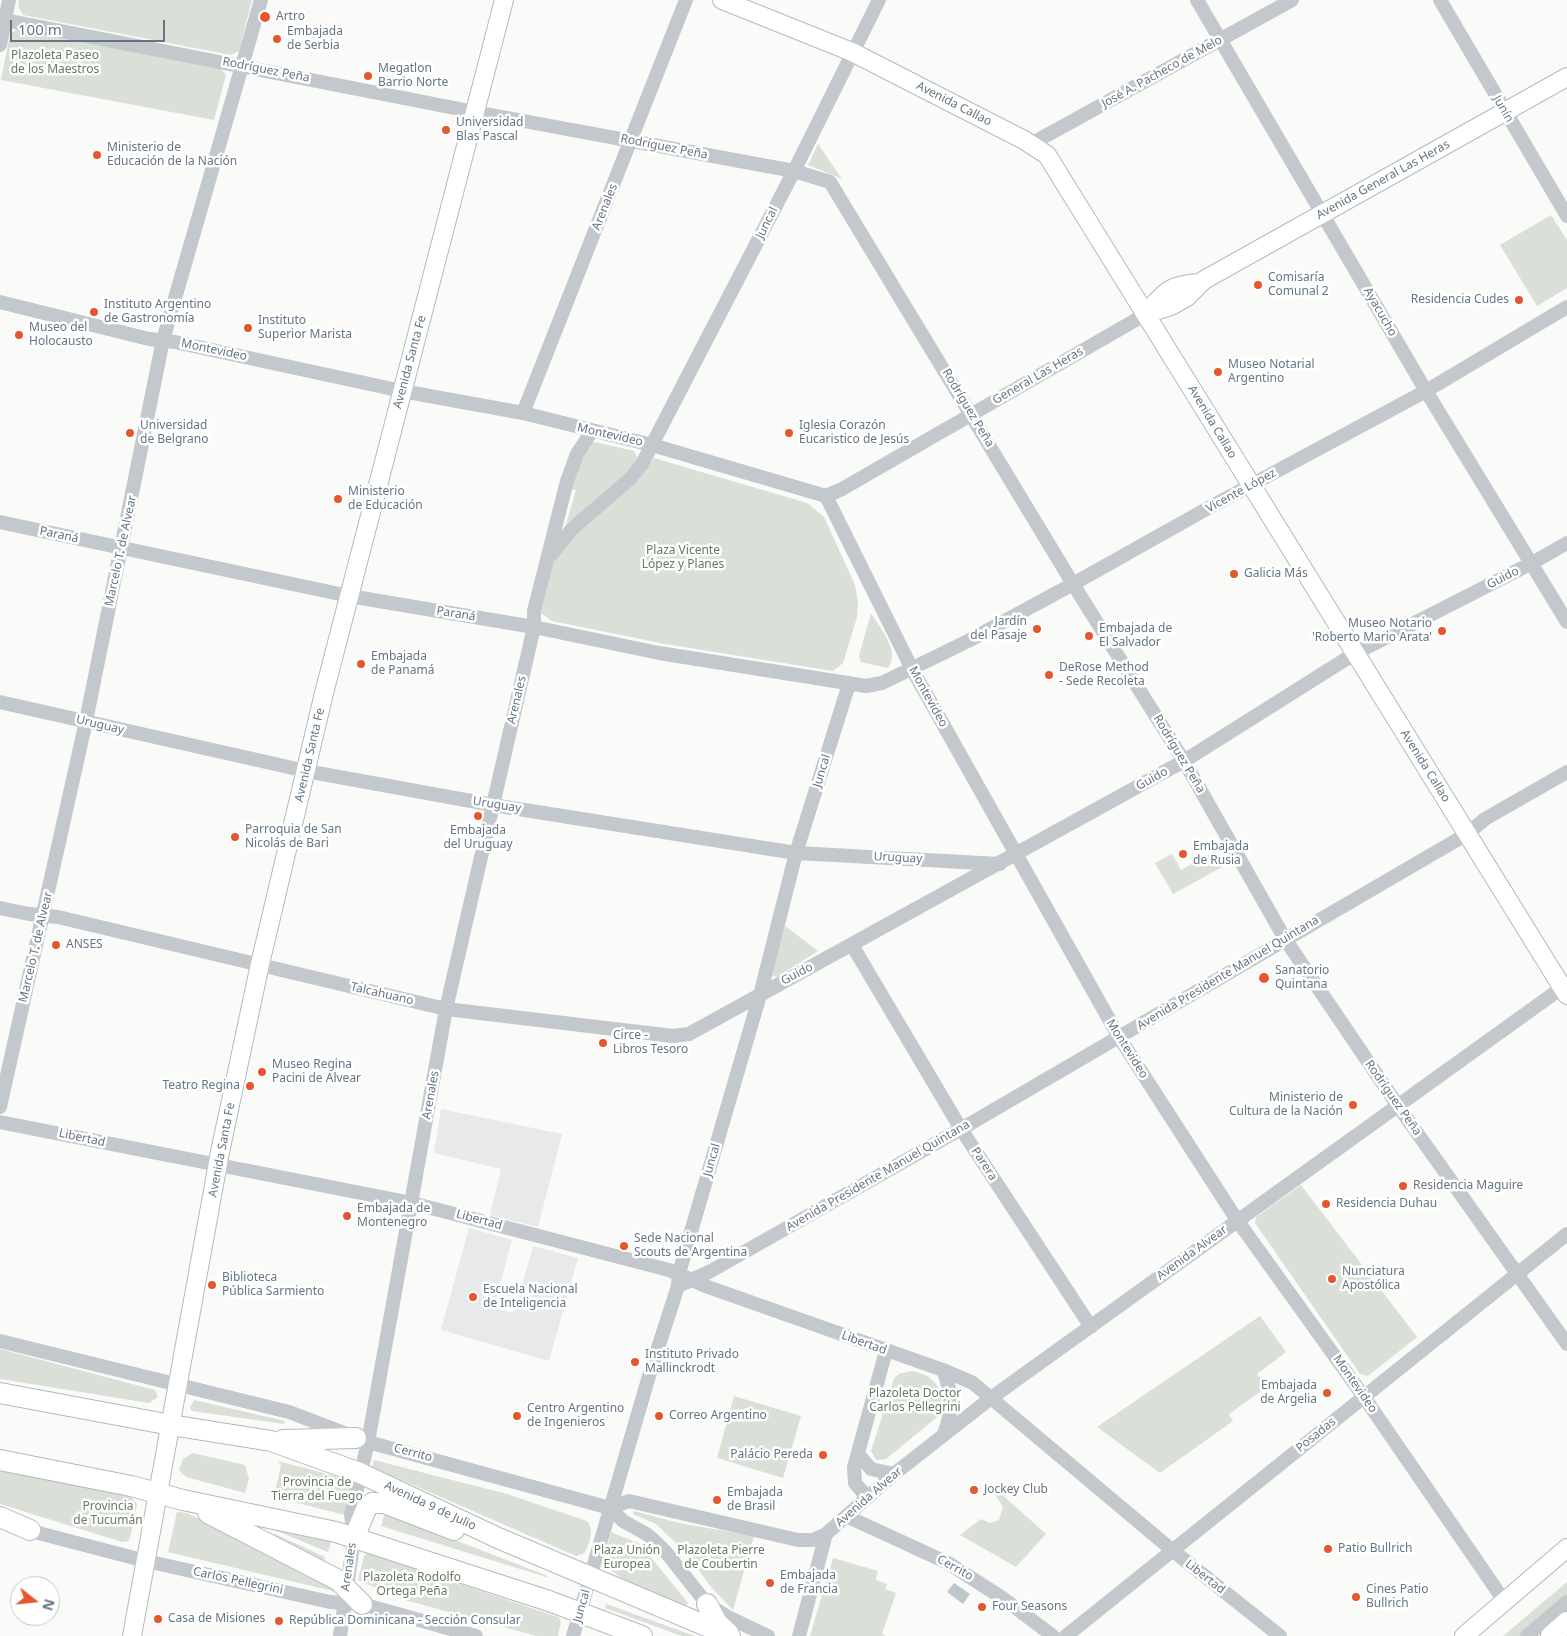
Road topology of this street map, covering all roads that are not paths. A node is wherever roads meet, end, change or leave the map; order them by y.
1 (9, 0) edge
2 (261, 0) edge
3 (504, 0) edge
4 (686, 0) edge
5 (722, 0) edge
6 (879, 0) edge
7 (1197, 0) edge
8 (1292, 0) edge
9 (1440, 0) edge
10 (3, 20) edge
11 (1220, 40) junction
12 (0, 46) edge
13 (852, 52) junction
14 (243, 65) junction
15 (1567, 77) edge
16 (475, 112) junction
17 (1505, 113) junction
18 (632, 141) junction
19 (1031, 144) junction
20 (794, 171) junction
21 (1324, 213) junction
22 (1567, 216) edge
23 (0, 302) edge
24 (1567, 307) edge
25 (1146, 314) junction
26 (163, 340) junction
27 (402, 391) junction
28 (1426, 391) junction
29 (523, 413) junction
30 (972, 414) junction
31 (592, 431) junction
32 (652, 445) junction
33 (1251, 485) junction
34 (826, 496) junction
35 (0, 522) edge
36 (1567, 543) edge
37 (122, 549) junction
38 (548, 559) junction
39 (1532, 563) junction
40 (1074, 584) junction
41 (349, 596) junction
42 (1567, 622) edge
43 (534, 627) junction
44 (1354, 654) junction
45 (912, 669) junction
46 (849, 684) junction
47 (0, 702) edge
48 (86, 721) junction
49 (1184, 762) junction
50 (306, 771) junction
51 (1567, 772) edge
52 (493, 805) junction
53 (1467, 834) junction
54 (796, 853) junction
55 (1016, 856) junction
56 (1001, 864) junction
57 (0, 908) edge
58 (44, 916) junction
59 (1285, 939) junction
60 (852, 945) junction
61 (260, 964) junction
62 (1566, 988) edge
63 (760, 995) junction
64 (446, 1009) junction
65 (1119, 1037) junction
66 (1398, 1106) junction
67 (0, 1107) edge
68 (0, 1122) edge
69 (961, 1129) junction
70 (218, 1166) junction
71 (412, 1203) junction
72 (1237, 1220) junction
73 (1567, 1234) edge
74 (1518, 1274) junction
75 (678, 1280) junction
76 (693, 1280) junction
77 (1090, 1327) junction
78 (0, 1341) edge
79 (1567, 1344) edge
80 (886, 1351) junction
81 (943, 1370) junction
82 (179, 1385) junction
83 (0, 1394) edge
84 (1364, 1396) junction
85 (991, 1398) junction
86 (171, 1425) junction
87 (943, 1435) junction
88 (362, 1440) junction
89 (271, 1441) junction
90 (858, 1454) junction
91 (0, 1460) edge
92 (360, 1473) junction
93 (894, 1474) junction
94 (158, 1493) junction
95 (867, 1497) junction
96 (183, 1500) junction
97 (610, 1508) junction
98 (846, 1516) junction
99 (0, 1517) edge
100 (0, 1524) edge
101 (30, 1530) junction
102 (826, 1534) junction
103 (354, 1538) junction
104 (498, 1538) junction
105 (1567, 1548) edge
106 (1172, 1550) junction
107 (146, 1560) junction
108 (590, 1577) junction
109 (350, 1598) junction
110 (1504, 1602) junction
111 (1567, 1602) edge
112 (707, 1604) junction
113 (580, 1612) junction
114 (1567, 1622) edge
115 (132, 1636) edge
116 (340, 1636) edge
117 (476, 1636) edge
118 (573, 1636) edge
119 (642, 1636) edge
120 (731, 1636) edge
121 (768, 1636) edge
122 (798, 1636) edge
123 (1053, 1636) edge
124 (1066, 1636) edge
125 (1280, 1636) edge
126 (1464, 1636) edge
127 (1527, 1636) edge
128 (1551, 1636) edge

1 - 10 street
2 - 14 street, Marcelo T. de Alvear
3 - 16 main road, Avenida Santa Fe
4 - 18 street, Arenales
5 - 13 main road, Avenida Callao
6 - 13 street, Juncal
7 - 11 street, Ayacucho
8 - 11 street, José A. Pacheco de Melo
9 - 17 street, Junín
10 - 12 street
10 - 14 street, Rodríguez Peña
11 - 19 street, José A. Pacheco de Melo
11 - 21 street, Ayacucho
13 - 19 main road, Avenida Callao
13 - 20 street, Juncal
14 - 16 street, Rodríguez Peña
14 - 26 street, Marcelo T. de Alvear
15 - 17 main road, Avenida General Las Heras
16 - 18 street, Rodríguez Peña
16 - 27 main road, Avenida Santa Fe
17 - 21 main road, Avenida General Las Heras
17 - 22 street, Junín
18 - 20 street, Rodríguez Peña
18 - 29 street, Arenales
19 - 25 main road, Avenida Callao
20 - 30 street, Rodríguez Peña
20 - 32 street, Juncal
21 - 25 main road, Avenida General Las Heras
21 - 28 street, Ayacucho
23 - 26 street, Montevideo
24 - 28 street, Vicente López
25 - 30 street, General Las Heras
25 - 33 main road, Avenida Callao
26 - 27 street, Montevideo
26 - 37 street, Marcelo T. de Alvear
27 - 29 street, Montevideo
27 - 41 main road, Avenida Santa Fe
28 - 33 street, Vicente López
28 - 39 street, Ayacucho
29 - 31 street, Montevideo
30 - 34 street, General Las Heras
30 - 40 street, Rodríguez Peña
31 - 32 street, Montevideo
31 - 38 street, Arenales
32 - 34 street, Montevideo
32 - 38 street, Arenales
33 - 40 street, Vicente López
33 - 44 main road, Avenida Callao
34 - 45 street, Montevideo
35 - 37 street, Paraná
36 - 39 street, Guido
37 - 41 street, Paraná
37 - 48 street, Marcelo T. de Alvear
38 - 43 street, Arenales
39 - 42 street, Ayacucho
39 - 44 street, Guido
40 - 45 street, Vicente López
40 - 49 street, Rodríguez Peña
41 - 43 street, Paraná
41 - 50 main road, Avenida Santa Fe
43 - 46 street, Paraná
43 - 52 street, Arenales
44 - 49 street, Guido
44 - 53 main road, Avenida Callao
45 - 46 street, Paraná
45 - 55 street, Montevideo
46 - 54 street, Juncal
47 - 48 street, Uruguay
48 - 50 street, Uruguay
48 - 58 street, Marcelo T. de Alvear
49 - 55 street, Guido
49 - 59 street, Rodríguez Peña
50 - 52 street, Uruguay
50 - 61 main road, Avenida Santa Fe
51 - 53 street, Avenida Presidente Manuel Quintana
52 - 54 street, Uruguay
52 - 64 street, Arenales
53 - 59 street, Avenida Presidente Manuel Quintana
53 - 62 main road, Avenida Callao
54 - 56 street, Uruguay
54 - 63 street, Juncal
55 - 56 street, Guido
55 - 65 street, Montevideo
56 - 60 street, Guido
57 - 58 street, Talcahuano
58 - 61 street, Talcahuano
58 - 67 street, Marcelo T. de Alvear
59 - 65 street, Avenida Presidente Manuel Quintana
59 - 66 street, Rodríguez Peña
60 - 63 street, Guido
60 - 69 street, Parera
61 - 64 street, Talcahuano
61 - 70 main road, Avenida Santa Fe
62 - 66 street, Avenida Alvear
63 - 64 street, Talcahuano
63 - 75 street, Juncal
64 - 71 street, Arenales
65 - 69 street, Avenida Presidente Manuel Quintana
65 - 72 street, Montevideo
66 - 72 street, Avenida Alvear
66 - 74 street, Rodríguez Peña
68 - 70 street, Libertad
69 - 76 street, Avenida Presidente Manuel Quintana
69 - 77 street, Parera
70 - 71 street, Libertad
70 - 82 main road, Avenida Santa Fe
71 - 75 street, Libertad
71 - 88 street, Arenales
72 - 77 street, Avenida Alvear
72 - 84 street, Montevideo
73 - 74 street, Posadas
74 - 79 street, Rodríguez Peña
74 - 84 street, Posadas
75 - 76 street, Avenida Presidente Manuel Quintana
75 - 97 street, Juncal
76 - 80 street, Libertad
77 - 85 street, Avenida Alvear
78 - 82 street, Cerrito
80 - 81 street, Libertad
80 - 90 street
81 - 85 street, Libertad
81 - 87 street
82 - 86 main road, Avenida Santa Fe
82 - 88 street, Cerrito
83 - 86 highway, Avenida 9 de Julio
84 - 106 street, Posadas
84 - 110 street, Montevideo
85 - 87 street, Avenida Alvear
85 - 106 street, Libertad
86 - 89 highway, Avenida 9 de Julio
86 - 94 main road, Avenida Santa Fe
87 - 93 street, Avenida Alvear
88 - 89 highway
88 - 92 street, Arenales
88 - 97 street, Cerrito
89 - 92 highway, Avenida 9 de Julio
90 - 93 street
90 - 95 street
91 - 94 highway
92 - 103 street, Arenales
92 - 104 highway, Avenida 9 de Julio
93 - 95 street, Avenida Alvear
94 - 96 highway
94 - 107 main road, Avenida Santa Fe
95 - 98 street, Avenida Alvear
96 - 103 highway
96 - 109 highway
97 - 102 street, Cerrito
97 - 108 street, Juncal
97 - 112 street
98 - 102 street, Avenida Alvear
98 - 123 street, Cerrito
99 - 101 highway
100 - 101 street, Carlos Pellegrini
101 - 107 street, Carlos Pellegrini
102 - 122 street
103 - 104 highway
103 - 109 street, Arenales
103 - 113 highway
104 - 108 highway, Avenida 9 de Julio
105 - 110 main road
106 - 124 street, Posadas
106 - 125 street, Libertad
107 - 109 street, Carlos Pellegrini
107 - 115 main road, Avenida Santa Fe
108 - 113 street, Juncal
108 - 120 highway, Avenida 9 de Julio
109 - 116 street, Arenales
109 - 117 street, Carlos Pellegrini
110 - 126 main road
111 - 127 street
112 - 120 highway
112 - 121 street
113 - 118 street, Juncal
113 - 119 highway
114 - 128 highway

